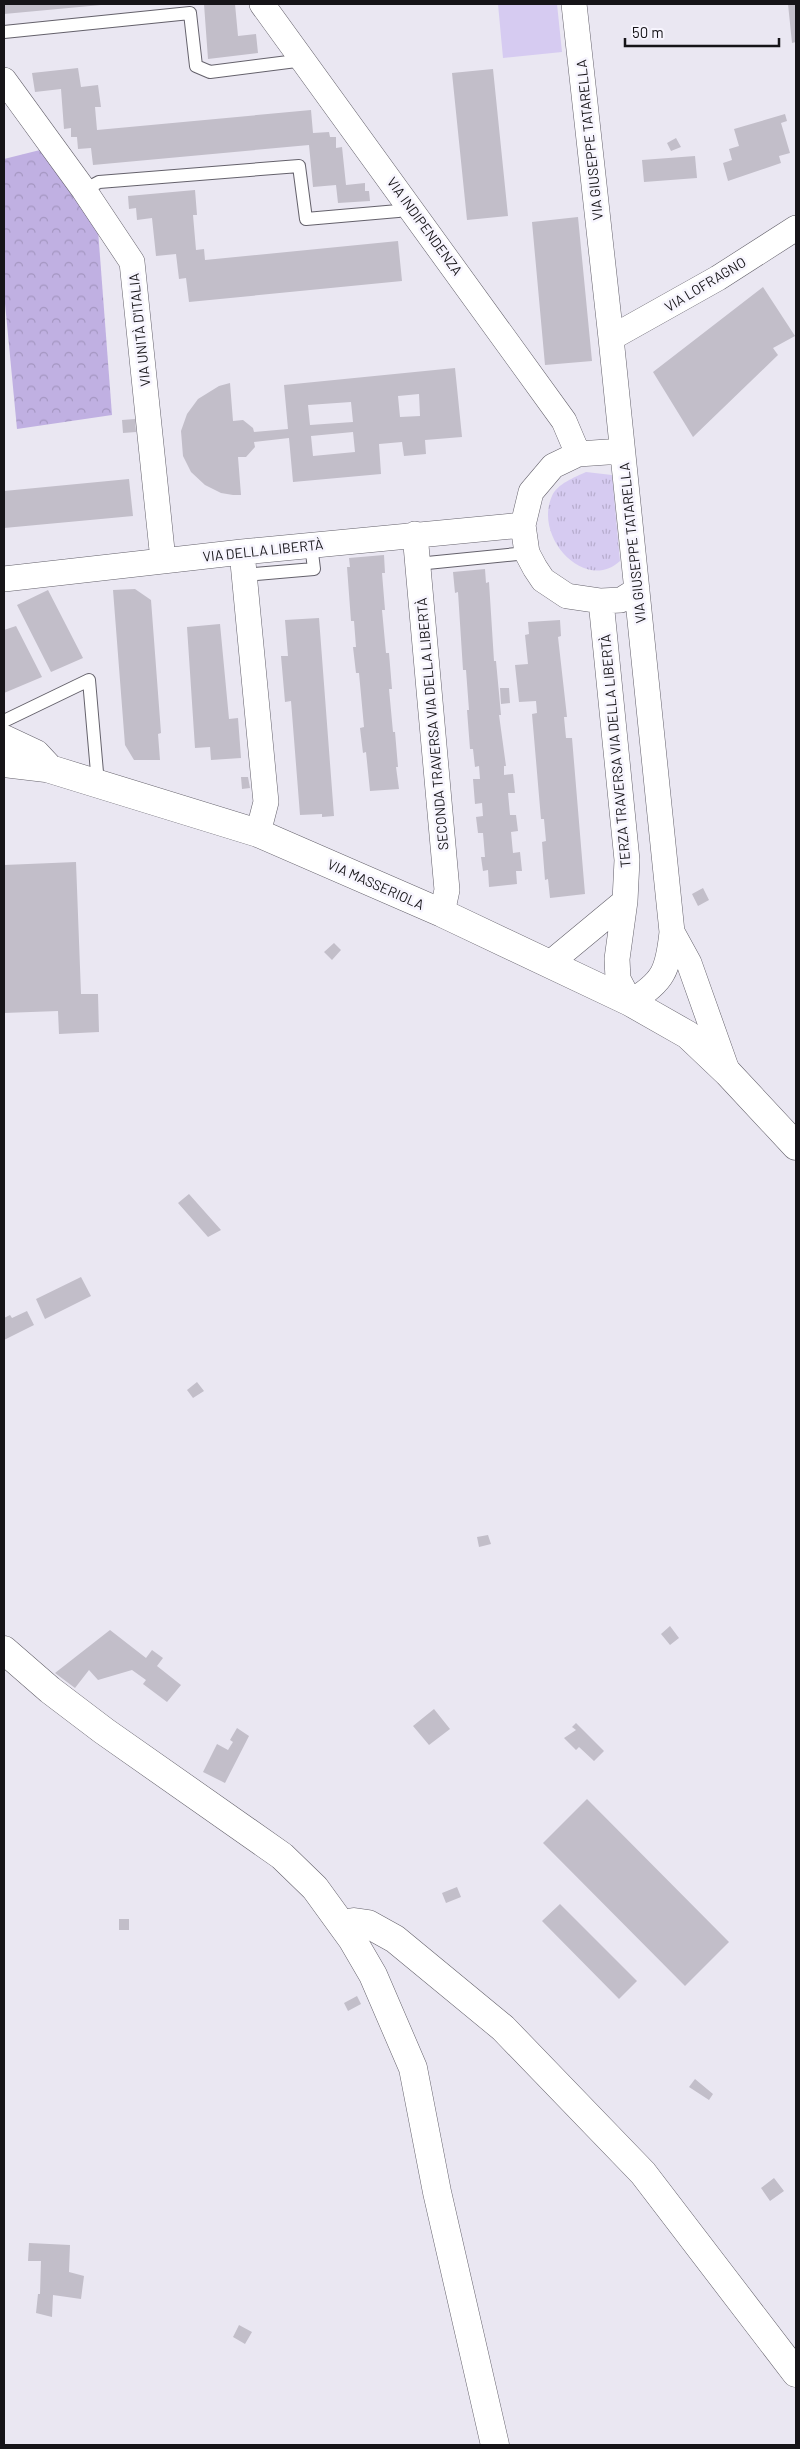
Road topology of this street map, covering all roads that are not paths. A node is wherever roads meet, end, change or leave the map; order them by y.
1 (262, 4) edge
2 (574, 4) edge
3 (4, 32) edge
4 (304, 60) junction
5 (4, 80) edge
6 (84, 190) junction
7 (411, 206) junction
8 (796, 228) edge
9 (612, 338) junction
10 (622, 451) junction
11 (578, 454) junction
12 (523, 525) junction
13 (415, 534) junction
14 (527, 553) junction
15 (163, 560) junction
16 (243, 563) junction
17 (417, 564) junction
18 (4, 579) edge
19 (637, 590) junction
20 (602, 601) junction
21 (4, 721) edge
22 (4, 739) edge
23 (4, 763) edge
24 (50, 769) junction
25 (98, 784) junction
26 (258, 833) junction
27 (666, 878) junction
28 (626, 890) junction
29 (442, 913) junction
30 (672, 932) junction
31 (549, 964) junction
32 (630, 1002) junction
33 (728, 1073) junction
34 (796, 1146) edge
35 (4, 1650) edge
36 (342, 1924) junction
37 (796, 2373) edge
38 (496, 2445) edge

1 - 4 street, VIA INDIPENDENZA
2 - 9 street, VIA GIUSEPPE TATARELLA
3 - 4 lane
4 - 7 street, VIA INDIPENDENZA
5 - 6 street, VIA UNITÀ D'ITALIA
6 - 7 lane
6 - 15 street, VIA UNITÀ D'ITALIA
7 - 11 street, VIA INDIPENDENZA
8 - 9 street, VIA LOFRAGNO
9 - 10 street, VIA GIUSEPPE TATARELLA
10 - 11 street
10 - 19 street, VIA GIUSEPPE TATARELLA
11 - 12 street
12 - 13 street, VIA DELLA LIBERTÀ
12 - 14 street
13 - 16 street, VIA DELLA LIBERTÀ
13 - 17 street, SECONDA TRAVERSA VIA DELLA LIBERTÀ
14 - 17 lane
14 - 20 street
15 - 16 street, VIA DELLA LIBERTÀ
15 - 18 street, VIA DELLA LIBERTÀ
16 - 26 street
17 - 29 street, SECONDA TRAVERSA VIA DELLA LIBERTÀ
19 - 20 street
19 - 27 street, VIA GIUSEPPE TATARELLA
20 - 28 street, TERZA TRAVERSA VIA DELLA LIBERTÀ
21 - 25 lane
22 - 24 street, VIA MASSERIOLA
23 - 24 street
24 - 25 street, VIA MASSERIOLA
25 - 26 street, VIA MASSERIOLA
26 - 29 street, VIA MASSERIOLA
27 - 28 street
27 - 30 street, VIA GIUSEPPE TATARELLA
28 - 31 street
28 - 32 street, TERZA TRAVERSA VIA DELLA LIBERTÀ
29 - 31 street, VIA MASSERIOLA
30 - 32 street
30 - 33 street, VIA GIUSEPPE TATARELLA
31 - 32 street, VIA MASSERIOLA
32 - 33 street, VIA MASSERIOLA
33 - 34 street, VIA MASSERIOLA
35 - 36 street
36 - 37 street
36 - 38 street

